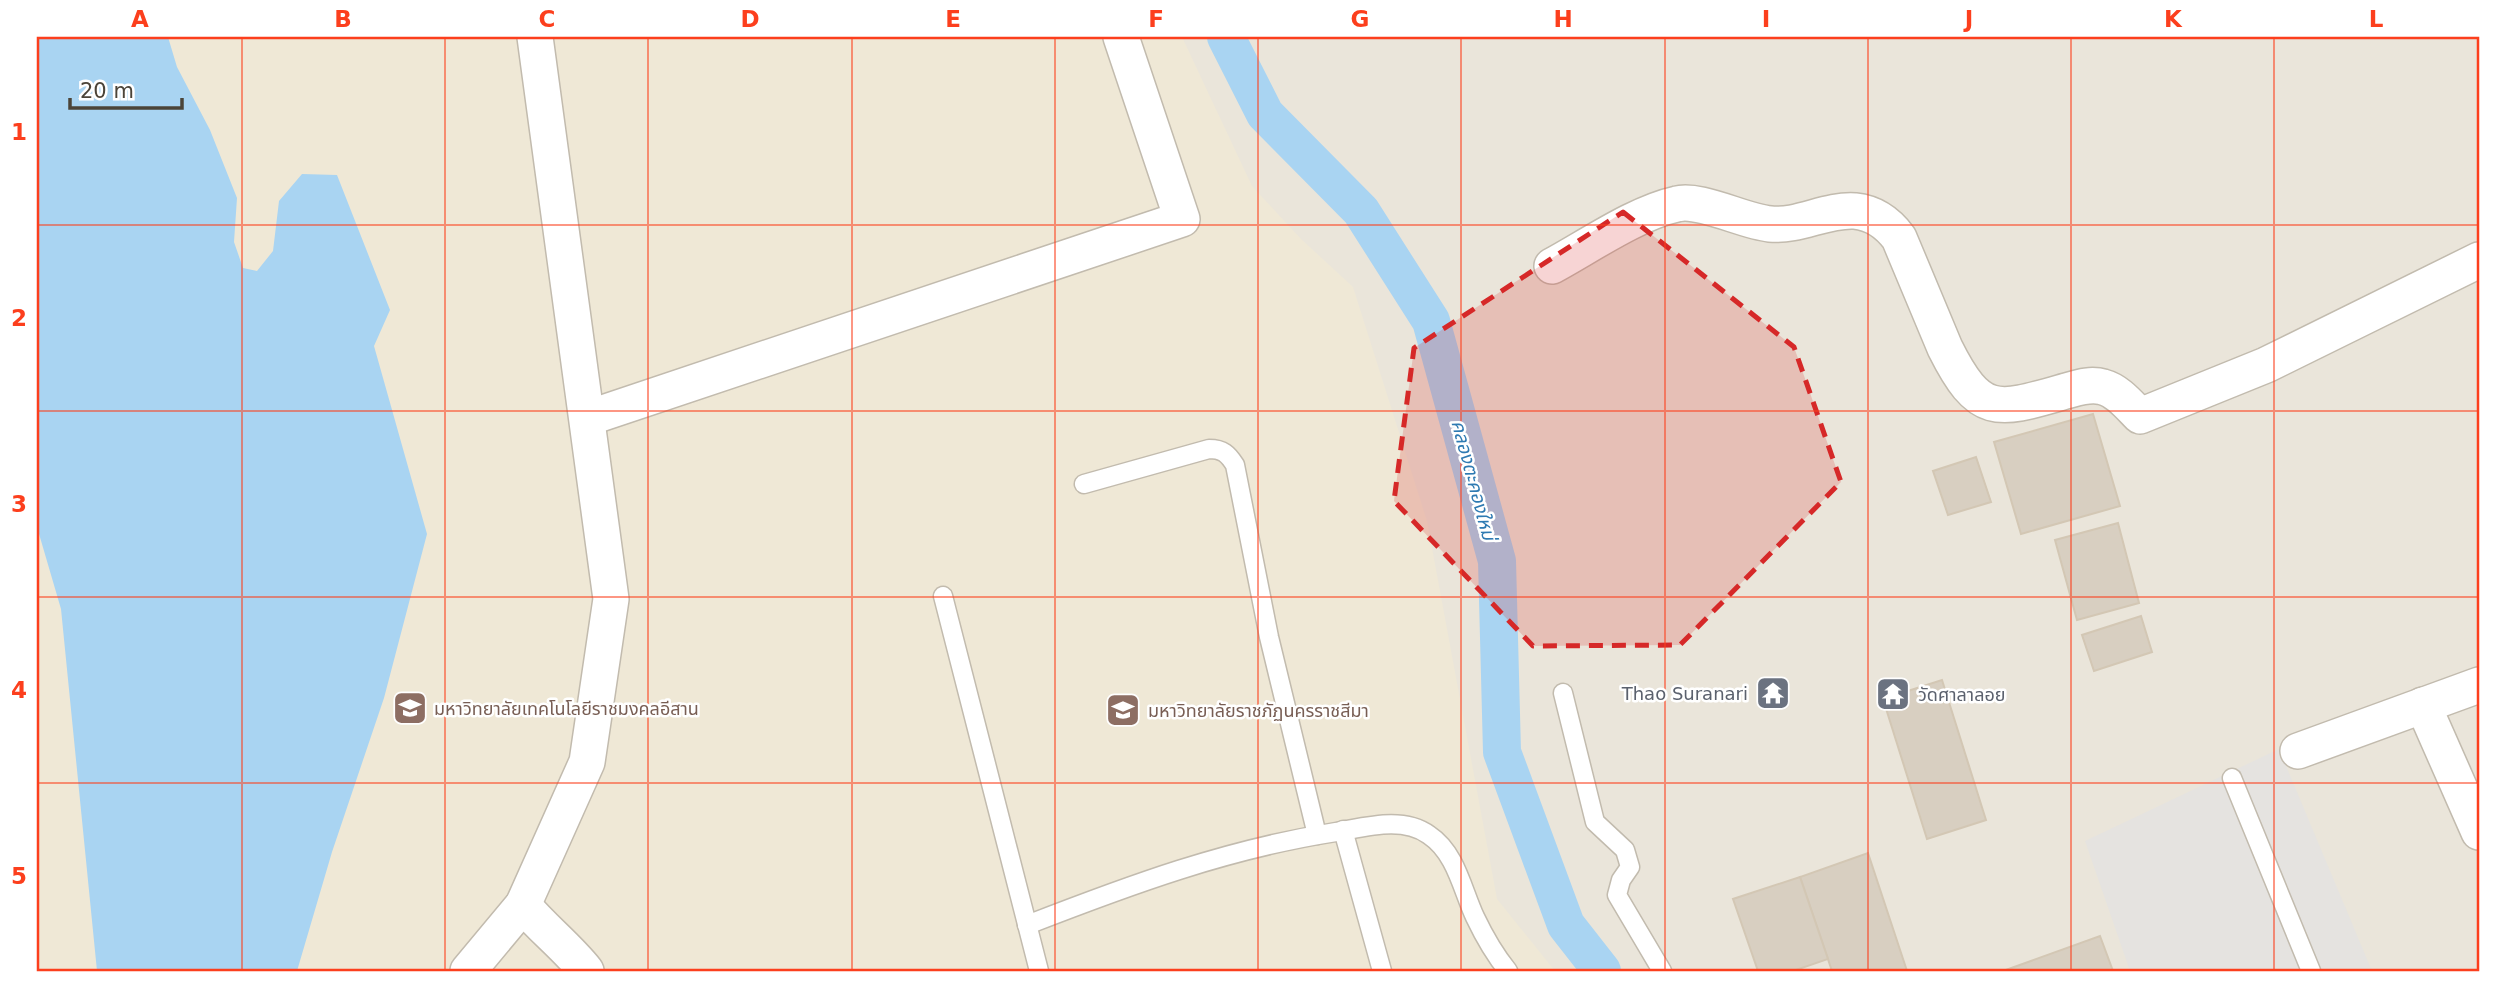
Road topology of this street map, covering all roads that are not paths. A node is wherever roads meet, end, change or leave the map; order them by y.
1 (535, 37) edge
2 (1121, 37) edge
3 (2479, 260) edge
4 (1552, 266) dead end
5 (588, 418) junction
6 (1083, 484) dead end
7 (943, 596) dead end
8 (2479, 685) edge
9 (1563, 693) dead end
10 (2423, 705) junction
11 (2298, 751) dead end
12 (2232, 778) dead end
13 (1343, 830) junction
14 (2479, 832) edge
15 (1317, 835) junction
16 (523, 905) junction
17 (1027, 925) junction
18 (468, 971) edge
19 (586, 971) edge
20 (1039, 971) edge
21 (1382, 971) edge
22 (1508, 971) edge
23 (1662, 971) edge
24 (2311, 971) edge

1 - 5 street
2 - 5 street
3 - 4 street
5 - 16 street
6 - 15 lane
7 - 17 lane
8 - 10 street
9 - 23 lane
10 - 11 street
10 - 14 street
12 - 24 lane
13 - 15 lane
13 - 21 lane
13 - 22 lane
15 - 17 lane
16 - 18 street
16 - 19 street
17 - 20 lane

